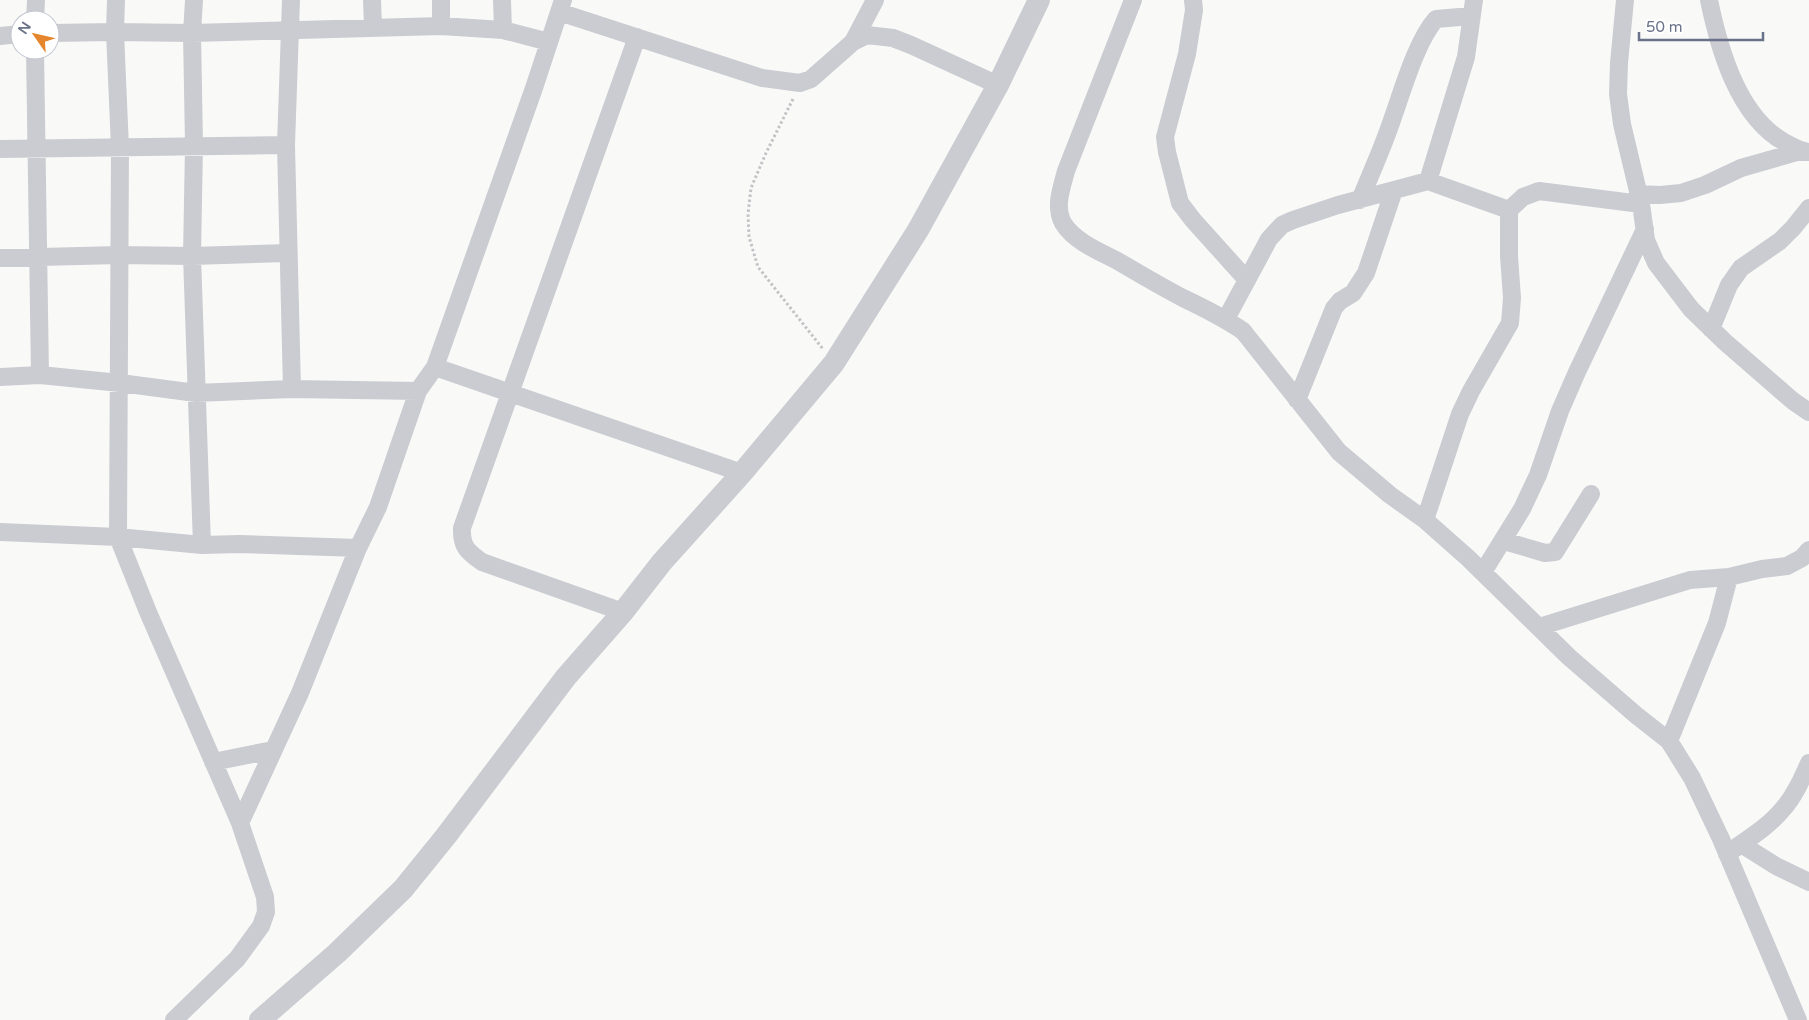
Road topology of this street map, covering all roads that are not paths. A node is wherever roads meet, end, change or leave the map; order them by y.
1 (116, 0) edge
2 (194, 0) edge
3 (291, 0) edge
4 (372, 0) edge
5 (441, 0) edge
6 (502, 0) edge
7 (875, 0) edge
8 (1039, 0) edge
9 (1133, 0) edge
10 (1193, 0) edge
11 (1626, 0) edge
12 (1708, 0) edge
13 (561, 6) edge
14 (1472, 8) edge
15 (441, 26) junction
16 (373, 27) junction
17 (289, 30) junction
18 (503, 30) junction
19 (115, 32) junction
20 (60, 33) edge
21 (192, 34) junction
22 (637, 37) junction
23 (549, 42) junction
24 (853, 42) junction
25 (35, 60) edge
26 (998, 85) junction
27 (194, 145) junction
28 (286, 145) junction
29 (120, 148) junction
30 (0, 149) edge
31 (35, 150) junction
32 (1805, 151) edge
33 (1428, 182) junction
34 (1394, 190) junction
35 (1640, 199) junction
36 (1360, 200) junction
37 (1809, 208) edge
38 (1509, 210) junction
39 (1645, 229) junction
40 (288, 253) junction
41 (119, 255) junction
42 (192, 256) junction
43 (0, 258) edge
44 (37, 258) junction
45 (1246, 279) junction
46 (1226, 319) junction
47 (1711, 329) junction
48 (435, 367) junction
49 (40, 375) junction
50 (0, 377) edge
51 (120, 383) junction
52 (292, 389) junction
53 (418, 391) junction
54 (196, 394) junction
55 (511, 394) junction
56 (1297, 400) junction
57 (1809, 412) edge
58 (742, 474) junction
59 (1591, 494) dead end
60 (1425, 520) junction
61 (0, 532) edge
62 (118, 537) junction
63 (1504, 541) junction
64 (202, 545) junction
65 (358, 548) junction
66 (1809, 550) edge
67 (1483, 572) junction
68 (1729, 577) junction
69 (623, 612) junction
70 (1539, 627) junction
71 (1669, 741) junction
72 (273, 750) junction
73 (213, 762) junction
74 (1809, 763) edge
75 (240, 823) junction
76 (1734, 849) junction
77 (1809, 882) edge
78 (174, 1020) edge
79 (260, 1020) edge
80 (1798, 1020) edge

1 - 19 street
2 - 21 street
3 - 17 street
4 - 16 street
5 - 15 street
6 - 18 street
7 - 24 street
8 - 26 street
9 - 46 street
10 - 45 street
11 - 35 street
12 - 32 street
13 - 22 street
13 - 23 street
14 - 33 street
14 - 36 street
15 - 16 street
15 - 18 street
16 - 17 street
17 - 21 street
17 - 28 street
18 - 23 street
19 - 20 street
19 - 21 street
19 - 29 street
21 - 27 street
22 - 24 street
22 - 55 street
23 - 48 street
24 - 26 street
25 - 31 street
26 - 58 street
27 - 28 street
27 - 29 street
27 - 42 street
28 - 40 street
29 - 31 street
29 - 41 street
30 - 31 street
31 - 44 street
32 - 35 street
33 - 34 street
33 - 38 street
34 - 36 street
34 - 56 street
35 - 38 street
35 - 39 street
36 - 45 street
37 - 47 street
38 - 60 street
39 - 47 street
39 - 63 street
40 - 42 street
40 - 52 street
41 - 42 street
41 - 44 street
41 - 51 street
42 - 54 street
43 - 44 street
44 - 49 street
45 - 46 street
46 - 56 street
47 - 57 street
48 - 53 street
48 - 55 street
49 - 50 street
49 - 51 street
51 - 54 street
51 - 62 street
52 - 53 street
52 - 54 street
53 - 65 street
54 - 64 street
55 - 58 street
55 - 69 street
56 - 60 street
58 - 69 street
59 - 63 street
60 - 67 street
61 - 62 street
62 - 64 street
62 - 73 street
63 - 67 street
64 - 65 street
65 - 72 street
66 - 68 street
67 - 70 street
68 - 70 street
68 - 71 street
69 - 79 street
70 - 71 street
71 - 76 street
72 - 73 street
72 - 75 street
73 - 75 street
74 - 76 street
75 - 78 street
76 - 77 street
76 - 80 street

